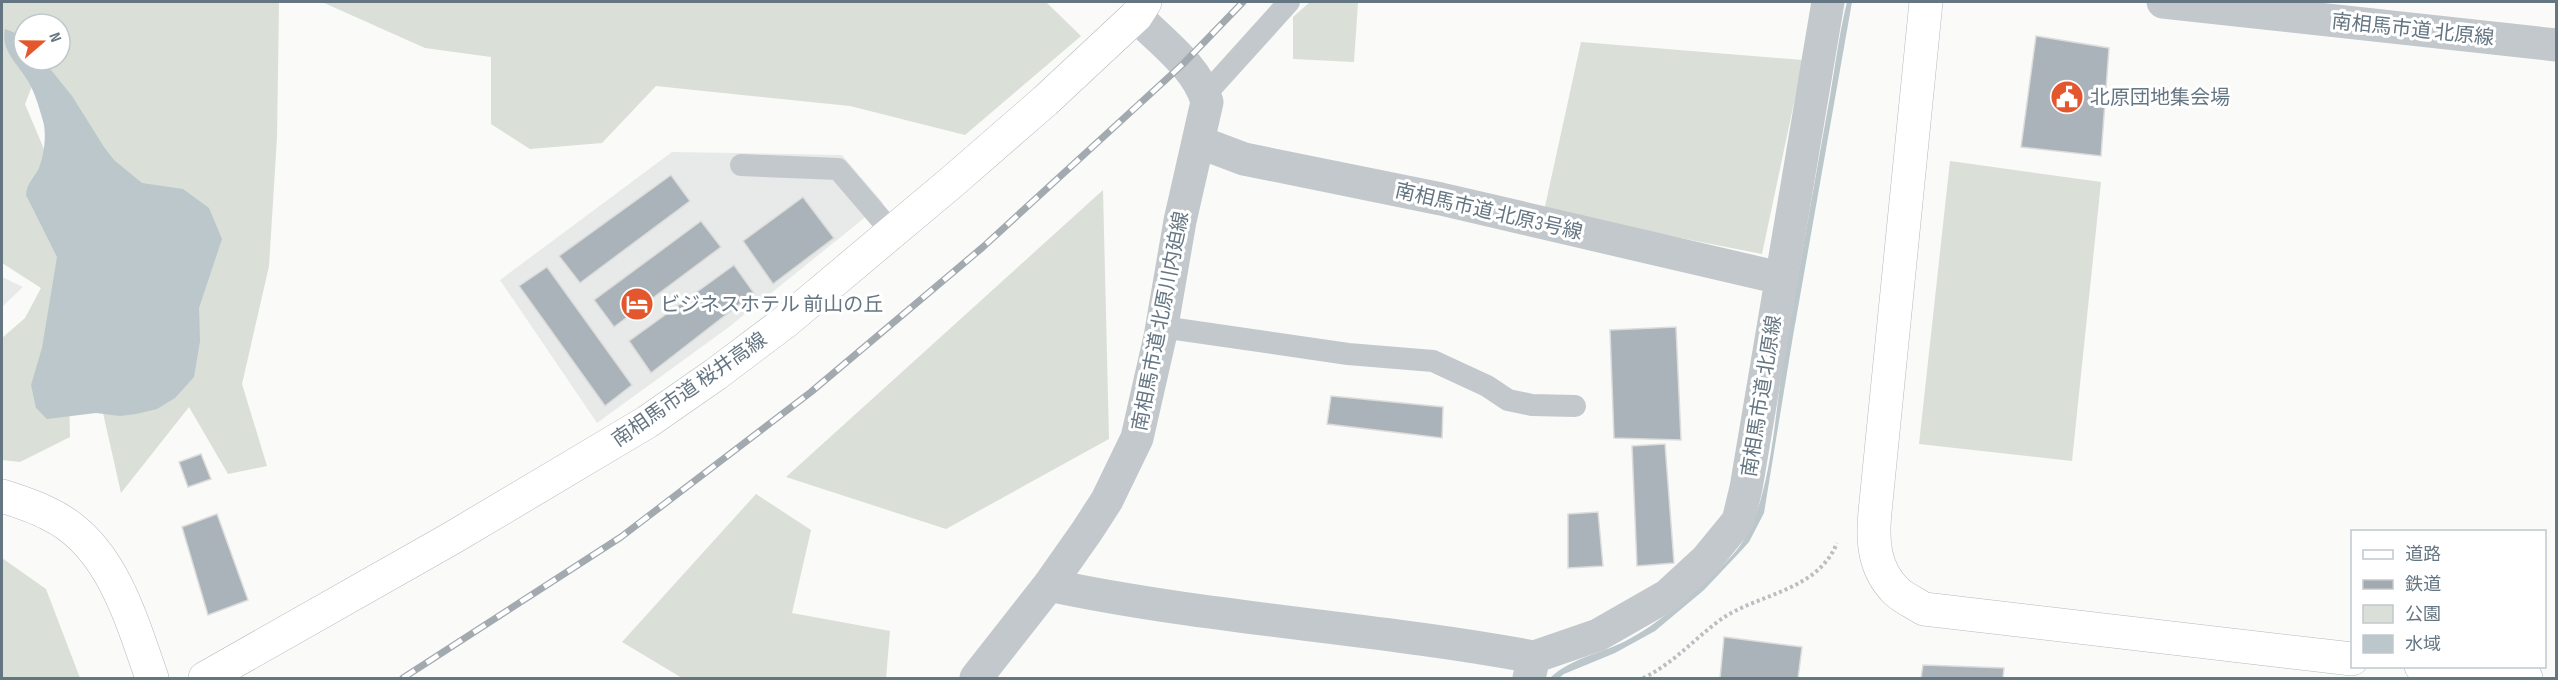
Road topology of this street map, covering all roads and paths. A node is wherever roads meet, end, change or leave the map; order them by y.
1 (1289, 2) edge
2 (1828, 2) edge
3 (1926, 2) edge
4 (2163, 2) edge
5 (1140, 9) edge
6 (2556, 45) edge
7 (1205, 95) junction
8 (1199, 142) junction
9 (741, 165) dead end
10 (892, 232) junction
11 (1780, 278) junction
12 (1162, 327) junction
13 (1575, 406) dead end
14 (2, 496) edge
15 (1839, 538) dead end
16 (1049, 585) junction
17 (2351, 659) edge
18 (1531, 668) edge
19 (2438, 668) edge
20 (152, 678) edge
21 (205, 678) edge
22 (976, 678) edge
23 (1642, 678) edge
24 (2526, 678) edge

1 - 7 lane
2 - 11 street, 南相馬市道 北原線
3 - 17 street
4 - 6 street, 南相馬市道 北原線
5 - 7 street
5 - 10 street, 南相馬市道 桜井高線
7 - 8 street, 南相馬市道 北原川内廹線
8 - 11 street, 南相馬市道 北原3号線
8 - 12 street, 南相馬市道 北原川内廹線
9 - 10 lane
10 - 21 street, 南相馬市道 桜井高線
11 - 18 street, 南相馬市道 北原線
12 - 13 lane
12 - 16 street, 南相馬市道 北原川内廹線
14 - 20 street
15 - 23 path
16 - 18 street
16 - 22 street, 南相馬市道 北原川内廹線
19 - 24 street

